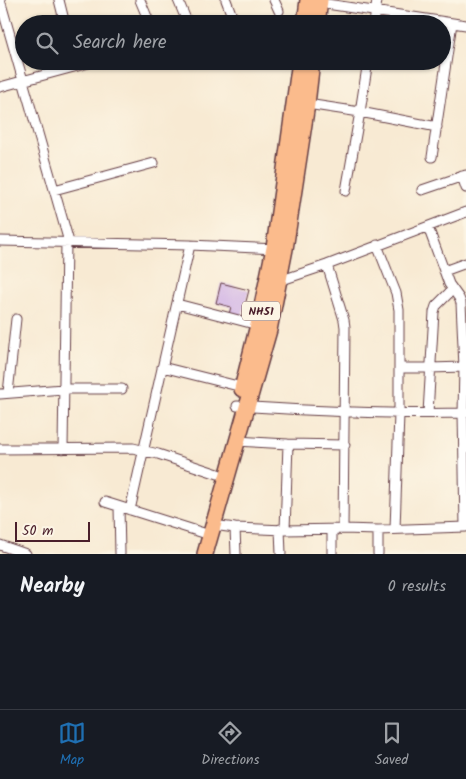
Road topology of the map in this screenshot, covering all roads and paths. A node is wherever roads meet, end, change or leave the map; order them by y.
1 (0, 0) edge
2 (59, 0) edge
3 (140, 0) edge
4 (178, 0) edge
5 (226, 0) edge
6 (274, 0) edge
7 (377, 0) edge
8 (316, 1) edge
9 (279, 10) dead end
10 (376, 10) junction
11 (2, 13) edge
12 (63, 15) edge
13 (146, 15) edge
14 (184, 15) edge
15 (232, 15) edge
16 (309, 15) edge
17 (317, 15) edge
18 (375, 15) edge
19 (405, 15) edge
20 (452, 23) joint
21 (466, 25) edge
22 (451, 30) edge
23 (15, 54) edge
24 (20, 70) edge
25 (56, 70) edge
26 (299, 70) edge
27 (311, 70) edge
28 (367, 70) edge
29 (445, 70) edge
30 (23, 80) junction
31 (0, 87) edge
32 (307, 104) junction
33 (360, 112) junction
34 (437, 127) junction
35 (432, 158) dead end
36 (154, 163) dead end
37 (464, 176) edge
38 (466, 188) edge
39 (54, 190) junction
40 (422, 190) dead end
41 (346, 191) dead end
42 (466, 212) edge
43 (428, 227) junction
44 (0, 241) edge
45 (67, 242) junction
46 (190, 245) junction
47 (377, 245) junction
48 (280, 249) junction
49 (466, 263) edge
50 (326, 264) junction
51 (444, 271) junction
52 (279, 281) junction
53 (452, 290) junction
54 (177, 304) junction
55 (16, 319) dead end
56 (258, 325) junction
57 (162, 367) junction
58 (464, 367) junction
59 (399, 368) junction
60 (430, 368) junction
61 (242, 387) junction
62 (64, 389) junction
63 (122, 390) dead end
64 (4, 394) edge
65 (242, 406) junction
66 (345, 412) junction
67 (428, 413) junction
68 (464, 413) edge
69 (399, 414) junction
70 (237, 441) junction
71 (288, 444) junction
72 (345, 445) junction
73 (0, 449) edge
74 (63, 449) junction
75 (144, 450) junction
76 (218, 474) junction
77 (105, 502) dead end
78 (119, 507) junction
79 (130, 510) junction
80 (466, 527) edge
81 (235, 528) junction
82 (283, 529) junction
83 (332, 529) junction
84 (343, 529) junction
85 (378, 530) junction
86 (395, 530) junction
87 (208, 531) junction
88 (0, 545) edge
89 (26, 554) edge
90 (120, 554) edge
91 (195, 554) edge
92 (205, 554) edge
93 (236, 554) edge
94 (281, 554) edge
95 (332, 554) edge
96 (378, 554) edge

1 - 11 street
2 - 12 street
3 - 13 street
4 - 14 street
5 - 15 street
6 - 9 street
7 - 10 street
8 - 10 street
8 - 16 highway
8 - 17 highway
10 - 18 street
10 - 19 street
11 - 23 street
20 - 21 street
20 - 22 street
24 - 30 street
25 - 30 street
26 - 48 highway, NH51
27 - 32 highway, NH51
28 - 33 street
29 - 34 street
30 - 31 street
30 - 39 street
32 - 33 street
32 - 48 highway, NH51
33 - 34 street
33 - 41 street
34 - 35 street
36 - 39 street
37 - 38 street
37 - 40 street
39 - 45 street
42 - 43 street
43 - 47 street
43 - 51 street
44 - 45 street
45 - 46 street
45 - 62 street
46 - 48 street
46 - 54 street
47 - 50 street
47 - 59 street
48 - 52 highway, NH51
48 - 56 highway, NH51
49 - 51 street
50 - 52 street
50 - 66 street
51 - 53 street
52 - 65 highway, NH51
53 - 58 street
53 - 60 street
54 - 56 street
54 - 57 street
55 - 64 street
56 - 61 highway, NH51
57 - 61 street
57 - 75 street
58 - 60 street
58 - 68 street
59 - 60 street
59 - 69 street
60 - 67 street
61 - 65 highway, NH51
62 - 63 street
62 - 64 street
62 - 74 street
65 - 66 street
65 - 70 highway, NH51
65 - 76 highway, NH51
66 - 69 street
66 - 72 street
67 - 68 street
67 - 69 street
68 - 80 street
69 - 86 street
70 - 71 street
70 - 87 highway, NH51
71 - 72 street
71 - 82 street
72 - 84 street
73 - 74 street
74 - 75 street
75 - 76 street
75 - 79 street
76 - 87 highway, NH51
77 - 78 street
78 - 79 street
78 - 90 street
79 - 87 street
80 - 86 street
81 - 82 street
81 - 87 street
81 - 93 street
82 - 83 street
82 - 94 street
83 - 84 street
83 - 95 street
84 - 85 street
85 - 86 street
85 - 96 street
87 - 91 highway, NH51
87 - 92 highway, NH51
88 - 89 street

